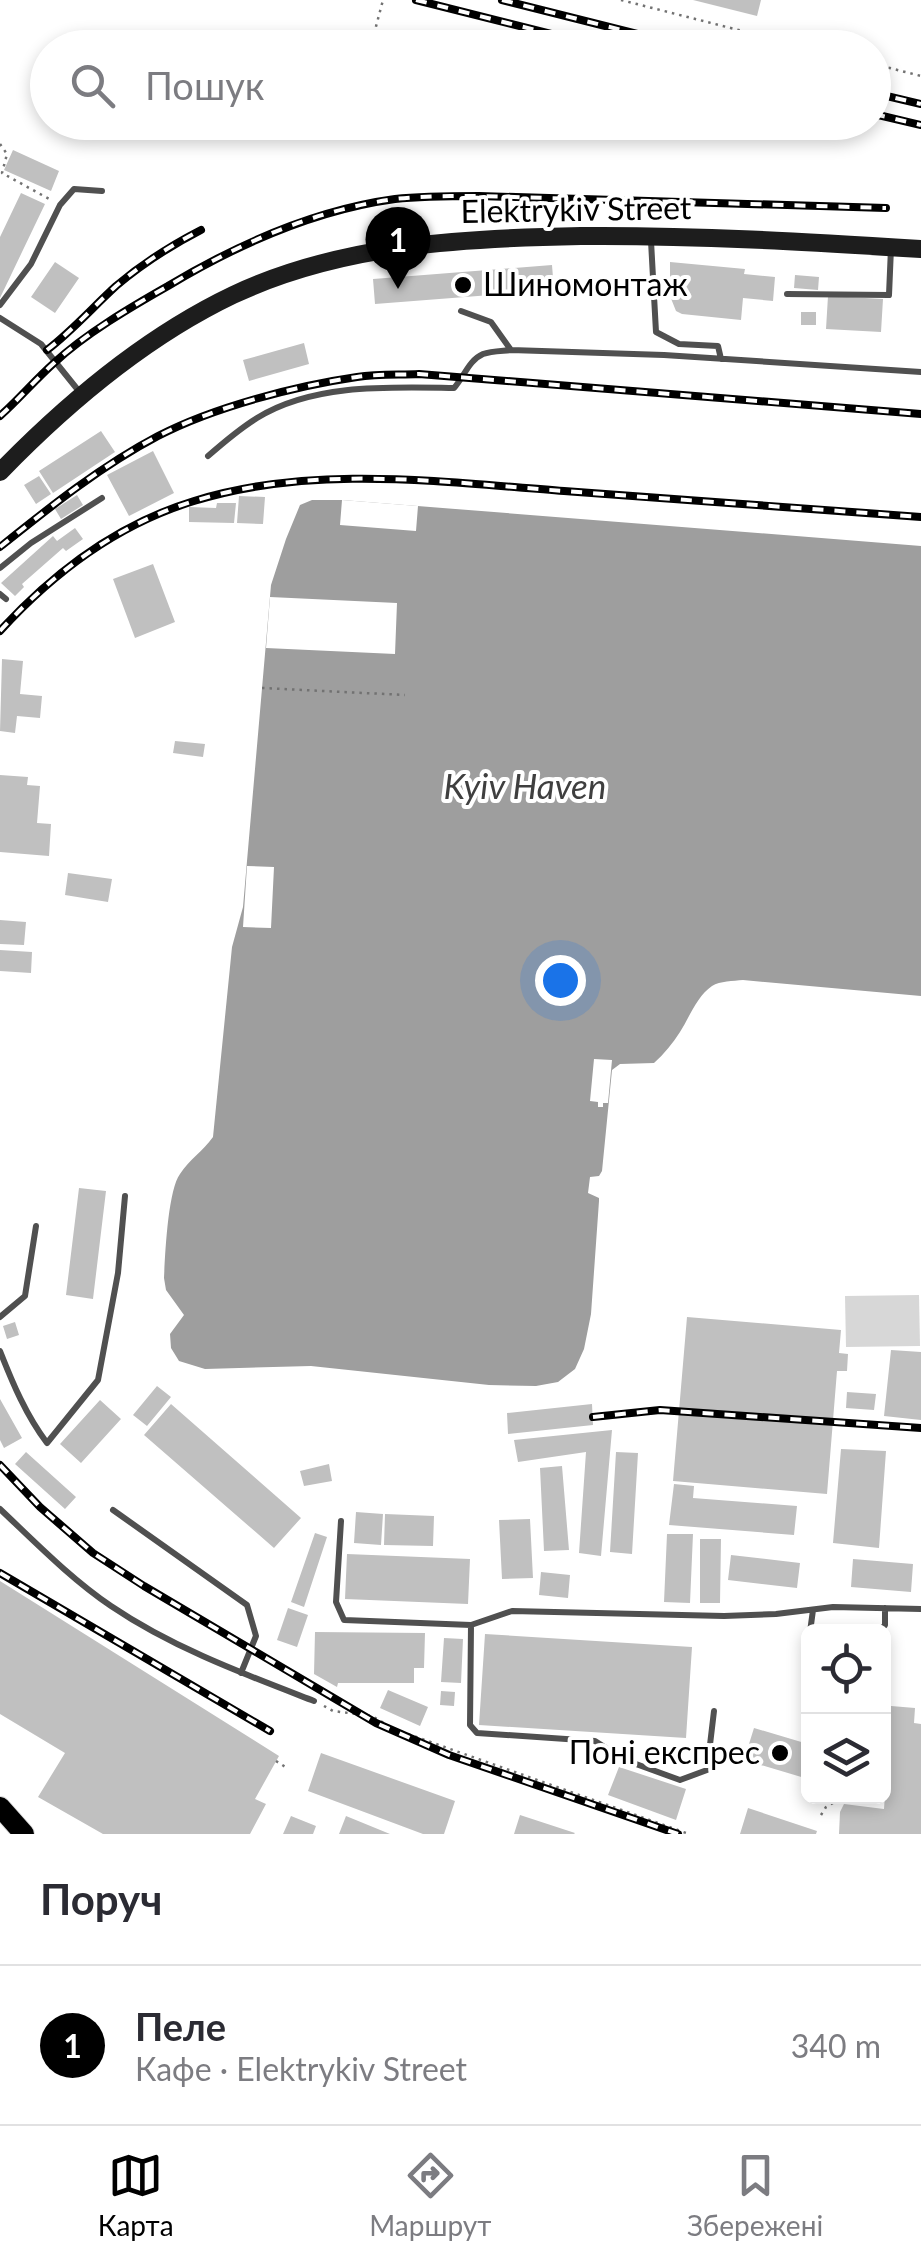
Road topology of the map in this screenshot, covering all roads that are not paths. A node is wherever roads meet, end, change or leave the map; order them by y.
1 (102, 192) dead end
2 (651, 236) junction
3 (892, 247) junction
4 (921, 249) edge
5 (787, 294) dead end
6 (0, 304) edge
7 (461, 311) dead end
8 (0, 318) edge
9 (511, 350) junction
10 (721, 359) junction
11 (921, 372) edge
12 (82, 396) junction
13 (208, 456) dead end
14 (0, 472) edge
15 (102, 498) dead end
16 (0, 568) edge
17 (125, 1196) dead end
18 (36, 1226) dead end
19 (0, 1318) edge
20 (0, 1352) edge
21 (0, 1509) edge
22 (113, 1510) dead end
23 (341, 1521) dead end
24 (885, 1608) junction
25 (921, 1609) edge
26 (813, 1610) junction
27 (811, 1624) edge
28 (885, 1624) edge
29 (471, 1625) junction
30 (241, 1673) junction
31 (314, 1701) road end
32 (714, 1710) dead end
33 (0, 1807) edge
34 (24, 1834) edge

1 - 6 lane
2 - 3 street, Elektrykiv Street
2 - 10 lane
2 - 12 street, Elektrykiv Street
3 - 4 street, Elektrykiv Street
3 - 5 lane
7 - 9 lane
8 - 12 lane
9 - 10 lane
9 - 13 lane
10 - 11 lane
12 - 14 street, Elektrykiv Street
15 - 16 lane
17 - 20 lane
18 - 19 lane
21 - 30 lane
22 - 30 lane
23 - 29 lane
24 - 25 lane
24 - 26 lane
24 - 28 lane
26 - 27 lane
26 - 29 lane
29 - 32 lane
30 - 31 lane
33 - 34 main road

